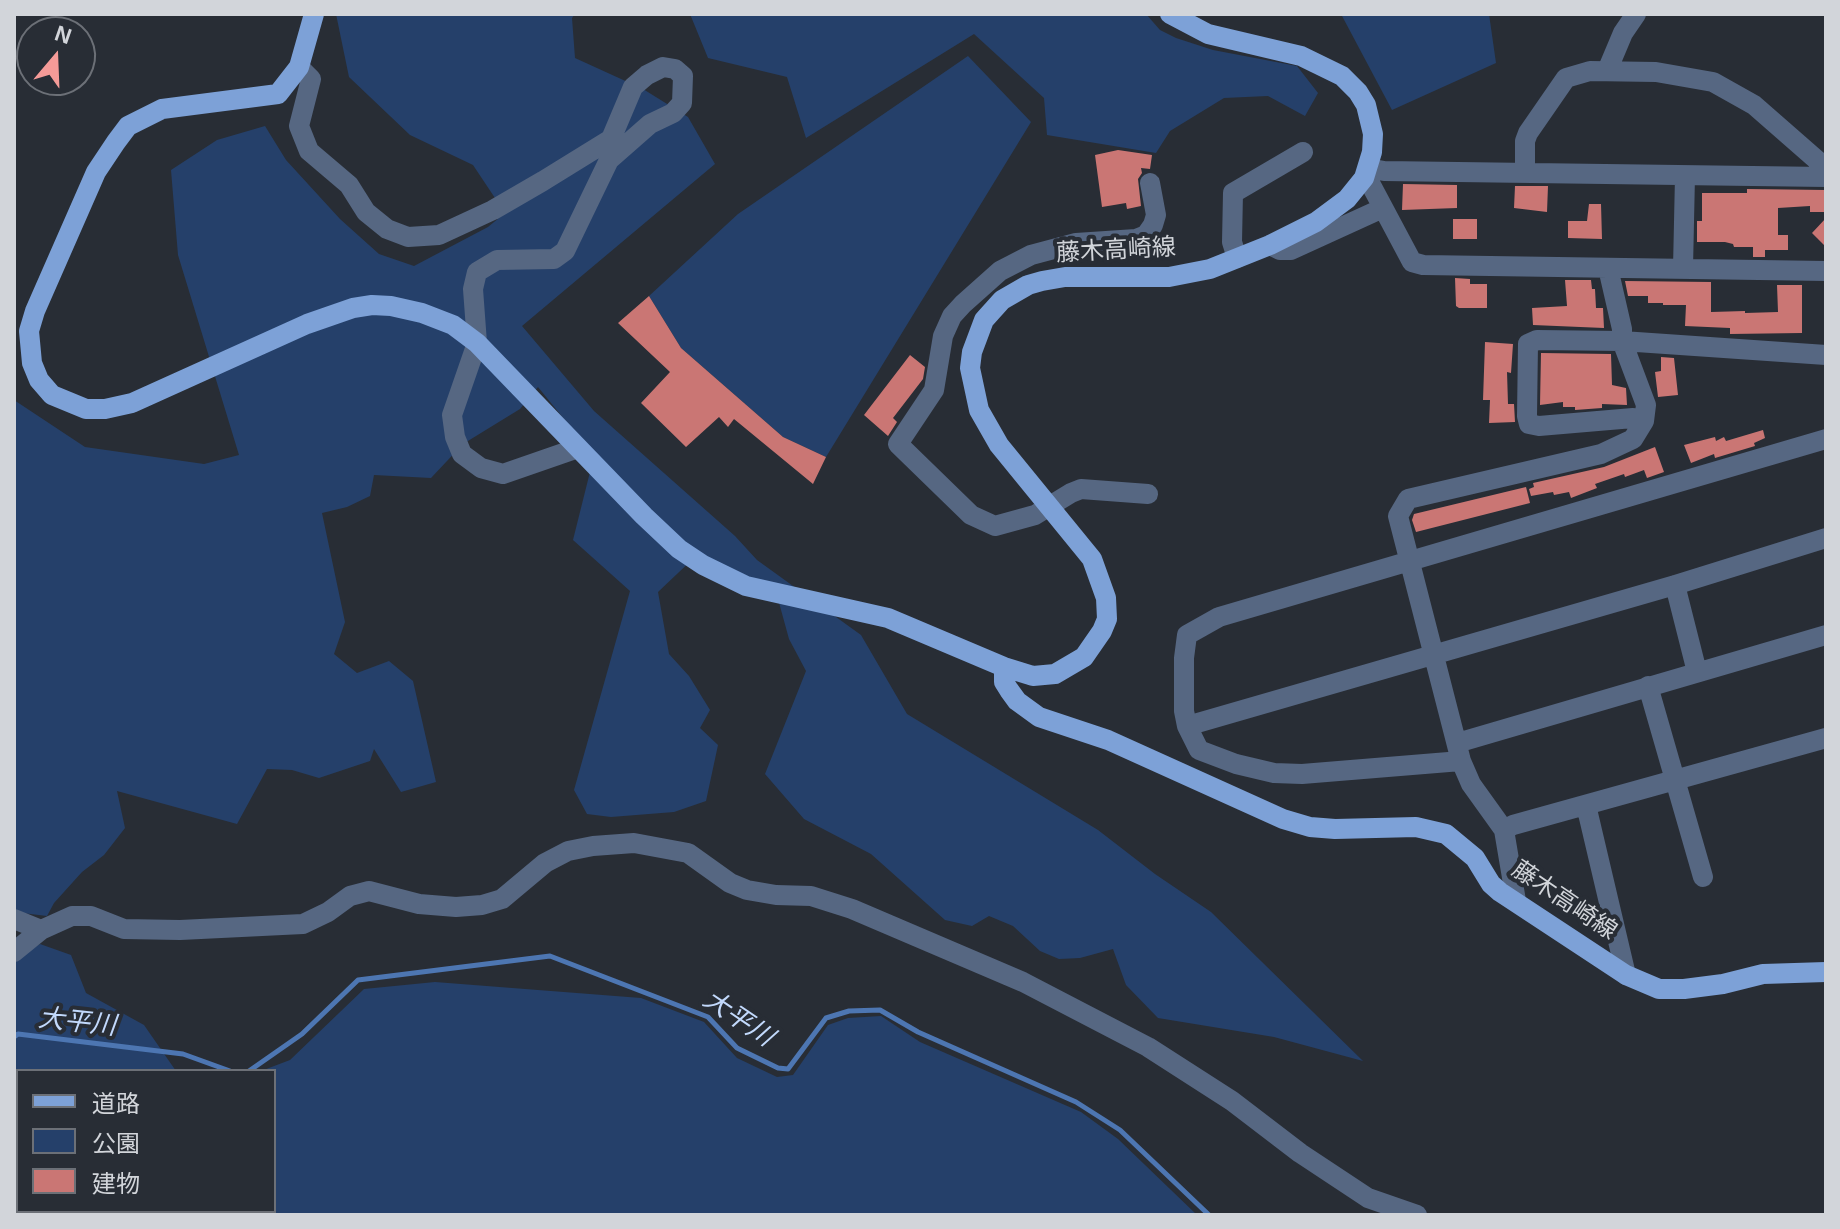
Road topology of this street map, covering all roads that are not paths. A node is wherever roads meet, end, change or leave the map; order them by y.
1 (314, 14) edge
2 (1170, 14) edge
3 (1636, 14) edge
4 (299, 67) junction
5 (1607, 71) junction
6 (1303, 152) dead end
7 (1826, 168) edge
8 (1366, 173) junction
9 (1525, 173) junction
10 (1685, 176) junction
11 (1826, 177) edge
12 (1150, 183) dead end
13 (1383, 208) junction
14 (1270, 245) junction
15 (1237, 258) junction
16 (1608, 268) junction
17 (1683, 268) junction
18 (1826, 271) edge
19 (973, 294) junction
20 (989, 314) junction
21 (1622, 341) junction
22 (477, 343) junction
23 (1826, 355) edge
24 (1644, 421) junction
25 (1826, 439) edge
26 (578, 448) junction
27 (1148, 494) dead end
28 (1049, 506) junction
29 (1826, 538) edge
30 (1411, 562) junction
31 (1675, 585) junction
32 (1826, 635) edge
33 (1433, 653) junction
34 (1004, 667) junction
35 (1697, 672) junction
36 (1648, 686) junction
37 (1187, 726) junction
38 (1826, 738) edge
39 (1459, 752) junction
40 (1676, 779) junction
41 (1586, 805) junction
42 (1504, 830) junction
43 (1703, 877) dead end
44 (1516, 901) junction
45 (14, 919) edge
46 (41, 930) junction
47 (14, 952) edge
48 (1826, 972) edge
49 (1626, 975) junction
50 (1417, 1215) edge

1 - 4 main road
2 - 8 main road
3 - 5 street
4 - 22 main road, 藤木高崎線
4 - 22 street
5 - 7 street
5 - 9 street
6 - 15 street
8 - 9 street
8 - 13 street
8 - 14 main road, 藤木高崎線
9 - 10 street
10 - 11 street
10 - 17 street
12 - 19 street
13 - 14 street
13 - 16 street
14 - 15 main road, 藤木高崎線
15 - 20 main road, 藤木高崎線
16 - 17 street
16 - 21 street
17 - 18 street
19 - 20 street
19 - 28 street
20 - 28 main road, 藤木高崎線
21 - 23 street
21 - 24 street
21 - 24 street
22 - 26 main road, 藤木高崎線
22 - 26 street
24 - 30 street
25 - 30 street
26 - 34 main road, 藤木高崎線
27 - 28 street
28 - 34 main road, 藤木高崎線
29 - 31 street
30 - 33 street
30 - 37 street
31 - 33 street
31 - 35 street
32 - 35 street
33 - 37 street
33 - 39 street
34 - 44 main road, 藤木高崎線
35 - 36 street
36 - 39 street
36 - 40 street
37 - 39 street
38 - 40 street
39 - 42 street
40 - 41 street
40 - 43 street
41 - 42 street
41 - 49 street
42 - 44 street
44 - 49 main road, 藤木高崎線
45 - 46 street
46 - 47 street
46 - 50 street
48 - 49 main road, 藤木高崎線

